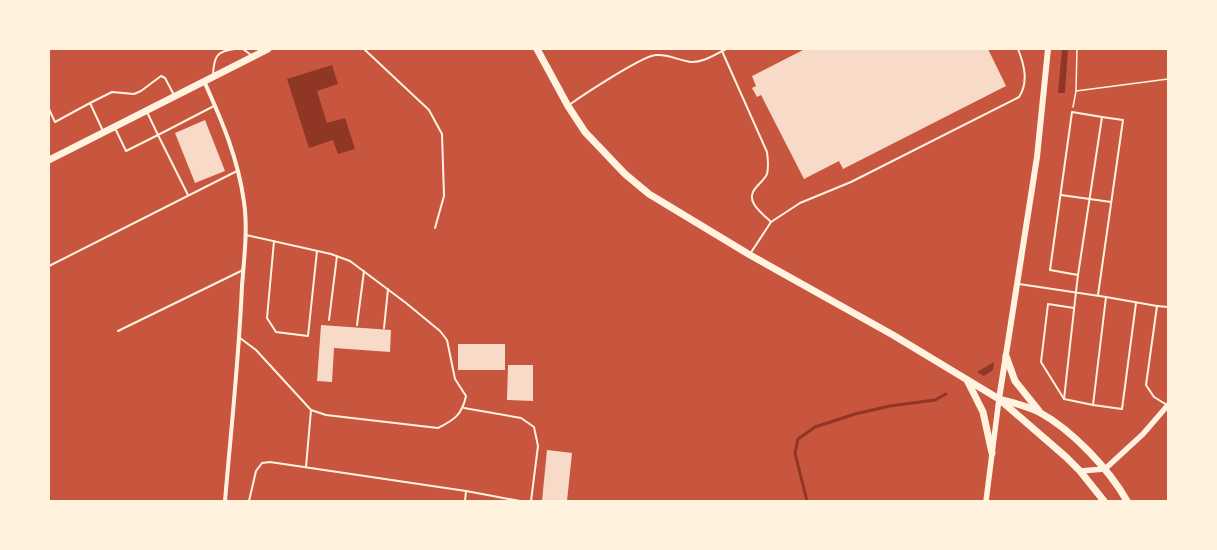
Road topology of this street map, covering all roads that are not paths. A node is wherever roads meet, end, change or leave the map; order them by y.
1 (235, 49) edge
2 (243, 49) edge
3 (268, 49) edge
4 (364, 49) edge
5 (537, 49) edge
6 (726, 49) edge
7 (1018, 49) edge
8 (1048, 49) edge
9 (722, 51) junction
10 (253, 56) junction
11 (213, 76) junction
12 (204, 81) junction
13 (174, 96) junction
14 (90, 103) junction
15 (215, 105) junction
16 (568, 106) junction
17 (49, 109) edge
18 (146, 110) junction
19 (1102, 117) junction
20 (114, 127) junction
21 (103, 132) junction
22 (158, 135) junction
23 (49, 160) edge
24 (238, 170) junction
25 (188, 195) junction
26 (1061, 195) junction
27 (1090, 199) junction
28 (1111, 202) junction
29 (771, 222) junction
30 (435, 228) dead end
31 (245, 235) junction
32 (274, 241) junction
33 (317, 250) junction
34 (750, 255) junction
35 (337, 256) junction
36 (49, 266) edge
37 (243, 270) junction
38 (364, 272) junction
39 (1078, 275) junction
40 (1018, 284) junction
41 (388, 289) junction
42 (1076, 292) junction
43 (1098, 295) junction
44 (1106, 297) junction
45 (1136, 303) junction
46 (1158, 306) junction
47 (1168, 307) edge
48 (1074, 308) junction
49 (329, 320) dead end
50 (357, 324) dead end
51 (384, 328) dead end
52 (118, 331) dead end
53 (240, 338) junction
54 (1006, 356) junction
55 (967, 379) junction
56 (999, 399) junction
57 (1064, 399) junction
58 (1093, 405) junction
59 (1168, 405) edge
60 (464, 408) junction
61 (311, 410) junction
62 (1040, 413) junction
63 (992, 453) junction
64 (306, 467) junction
65 (1105, 470) junction
66 (1080, 471) junction
67 (466, 491) junction
68 (225, 501) edge
69 (249, 501) edge
70 (465, 501) edge
71 (520, 501) edge
72 (531, 501) edge
73 (986, 501) edge
74 (1104, 501) edge
75 (1127, 501) edge

1 - 11 lane
2 - 10 lane
3 - 10 main road
4 - 30 lane
5 - 16 main road
6 - 9 lane
7 - 29 lane
8 - 40 main road
9 - 16 lane
9 - 29 lane
10 - 11 main road
11 - 12 main road
12 - 13 main road
12 - 15 street
13 - 14 lane
13 - 18 main road
14 - 17 lane
14 - 21 lane
15 - 22 lane
15 - 24 street
16 - 34 main road
18 - 20 main road
18 - 22 lane
19 - 26 lane
19 - 27 lane
19 - 28 lane
20 - 21 main road
20 - 22 lane
21 - 23 main road
22 - 25 lane
24 - 25 lane
24 - 31 street
25 - 36 lane
26 - 27 lane
26 - 39 lane
27 - 28 lane
27 - 39 lane
28 - 43 lane
29 - 34 lane
31 - 32 lane
31 - 37 street
32 - 33 lane
32 - 33 lane
33 - 35 lane
34 - 55 main road
35 - 38 lane
35 - 49 lane
37 - 52 lane
37 - 53 street
38 - 41 lane
38 - 50 lane
39 - 42 lane
40 - 42 lane
40 - 54 main road
41 - 51 lane
41 - 60 lane
42 - 43 lane
42 - 48 lane
43 - 44 lane
44 - 45 lane
44 - 58 lane
45 - 46 lane
45 - 58 lane
46 - 47 lane
46 - 59 lane
48 - 57 lane
48 - 57 lane
53 - 61 lane
53 - 68 street
54 - 56 main road
54 - 62 main road
55 - 56 main road
55 - 63 main road
56 - 62 main road
56 - 63 street
56 - 66 main road
57 - 58 lane
59 - 65 street
60 - 61 lane
60 - 72 lane
61 - 64 lane
62 - 65 main road
63 - 73 street
64 - 67 lane
64 - 69 lane
65 - 66 street
65 - 75 main road
66 - 74 main road
67 - 70 lane
67 - 71 lane

